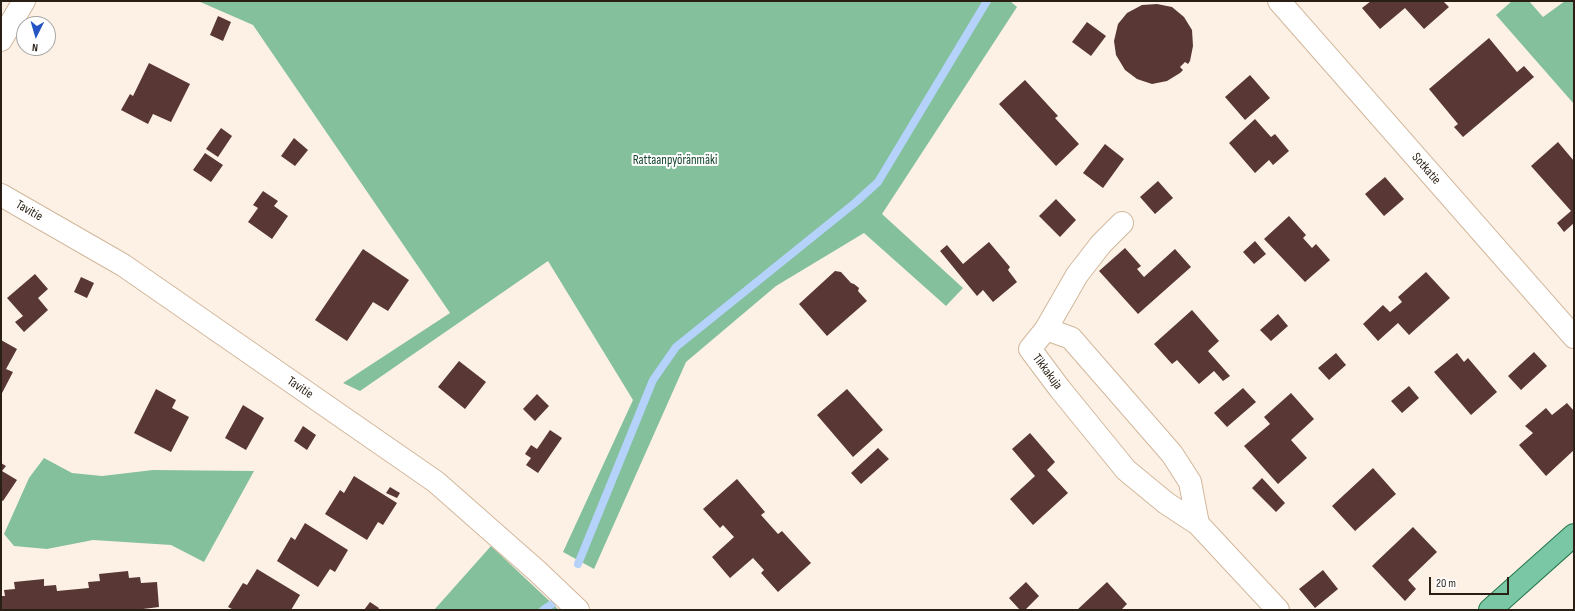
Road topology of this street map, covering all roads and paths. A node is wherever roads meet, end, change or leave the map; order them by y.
1 (24, 1) edge
2 (1279, 1) edge
3 (1, 40) edge
4 (1, 195) edge
5 (1122, 223) dead end
6 (1046, 329) junction
7 (1574, 337) edge
8 (1198, 524) junction
9 (1574, 535) edge
10 (578, 610) edge
11 (1278, 610) edge
12 (1490, 610) edge

1 - 3 street
2 - 7 street, Sotkatie
4 - 10 street, Tavitie
5 - 6 street
6 - 8 street
6 - 8 street, Tikkakuja
8 - 11 street, Tikkakuja
9 - 12 main road

